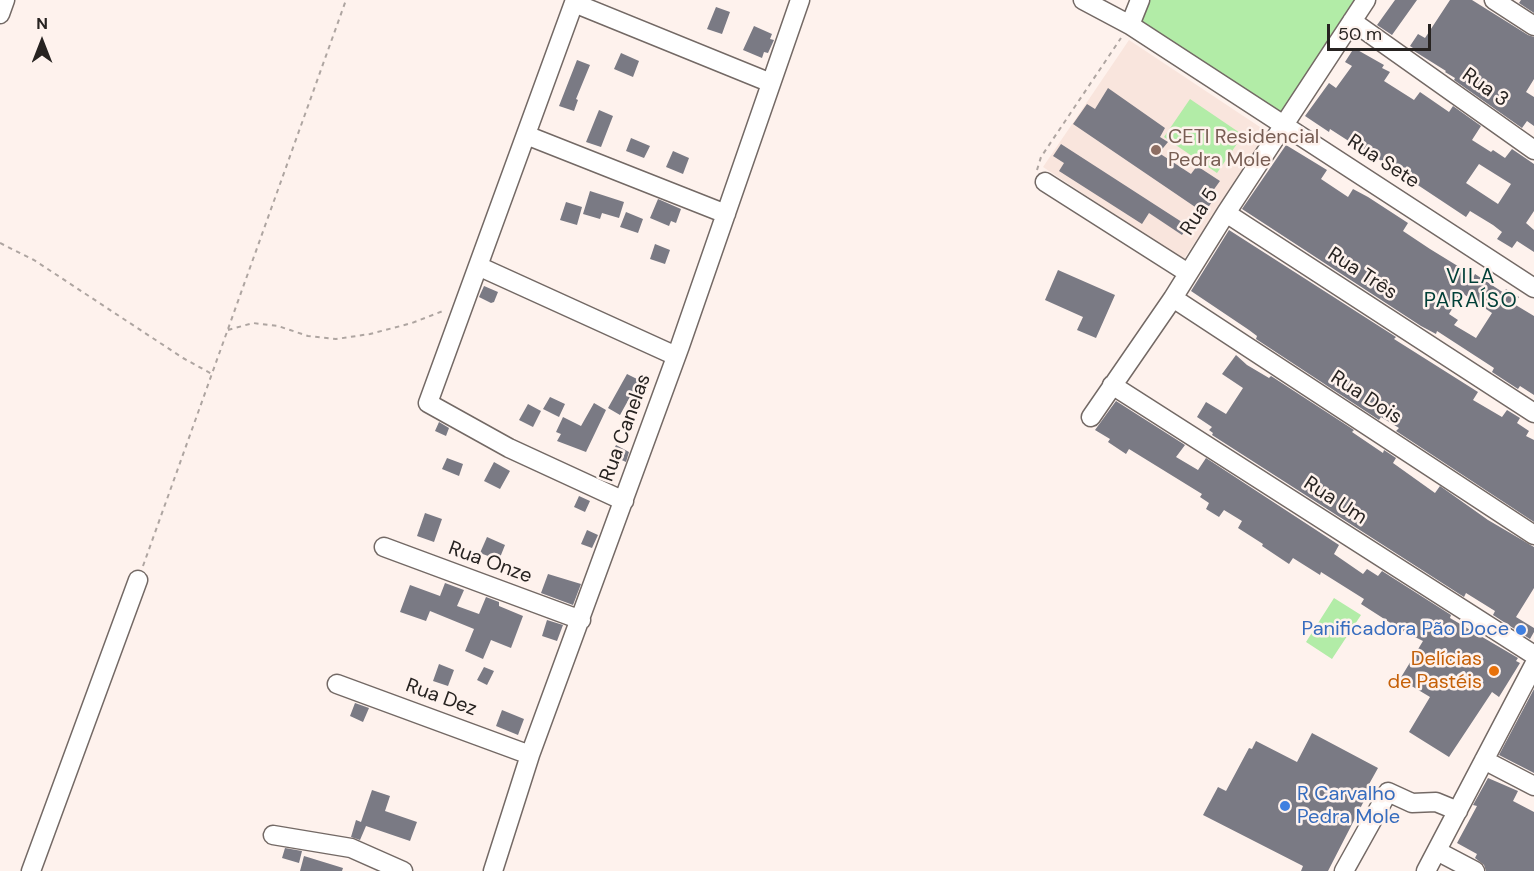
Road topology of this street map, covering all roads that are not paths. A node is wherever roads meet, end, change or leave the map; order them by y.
1 (5, 0) edge
2 (800, 0) edge
3 (1083, 0) edge
4 (1140, 0) edge
5 (1366, 0) edge
6 (1494, 0) edge
7 (575, 1) edge
8 (0, 14) edge
9 (1352, 21) junction
10 (1130, 25) junction
11 (1534, 26) edge
12 (771, 83) junction
13 (1285, 125) junction
14 (526, 135) junction
15 (1534, 150) edge
16 (1045, 182) road end
17 (1226, 213) junction
18 (726, 214) junction
19 (478, 266) junction
20 (1188, 273) junction
21 (1534, 288) edge
22 (1173, 298) junction
23 (676, 356) junction
24 (1112, 385) junction
25 (1534, 413) edge
26 (1091, 417) dead end
27 (624, 501) junction
28 (1534, 535) edge
29 (384, 547) dead end
30 (138, 580) road end
31 (581, 620) junction
32 (1533, 666) edge
33 (337, 684) dead end
34 (530, 755) junction
35 (1484, 760) junction
36 (1534, 786) edge
37 (1458, 811) junction
38 (273, 835) dead end
39 (1437, 851) junction
40 (31, 871) edge
41 (403, 871) edge
42 (493, 871) edge
43 (1344, 871) edge
44 (1426, 871) edge
45 (1475, 871) edge

1 - 8 street
2 - 12 street, Rua Canelas
3 - 10 street, Rua Sete
4 - 10 street
5 - 9 street, Rua 5
6 - 11 street
7 - 12 street
7 - 14 street
9 - 13 street, Rua 5
9 - 15 street, Rua 3
10 - 13 street, Rua Sete
12 - 18 street, Rua Canelas
13 - 17 street, Rua 5
13 - 21 street, Rua Sete
14 - 18 street
14 - 19 street
16 - 20 street
17 - 20 street, Rua 5
17 - 25 street, Rua Três
18 - 23 street, Rua Canelas
19 - 23 street
19 - 27 street
20 - 22 street, Rua 5
22 - 24 street, Rua 5
22 - 28 street, Rua Dois
23 - 27 street, Rua Canelas
24 - 26 street, Rua 5
24 - 32 street, Rua Um
27 - 31 street, Rua Canelas
29 - 31 street, Rua Onze
30 - 40 street
31 - 34 street, Rua Canelas
32 - 35 street
33 - 34 street, Rua Dez
34 - 42 street, Rua Canelas
35 - 36 street
35 - 37 street
37 - 39 street
37 - 43 street
38 - 41 street
39 - 44 street
39 - 45 street

